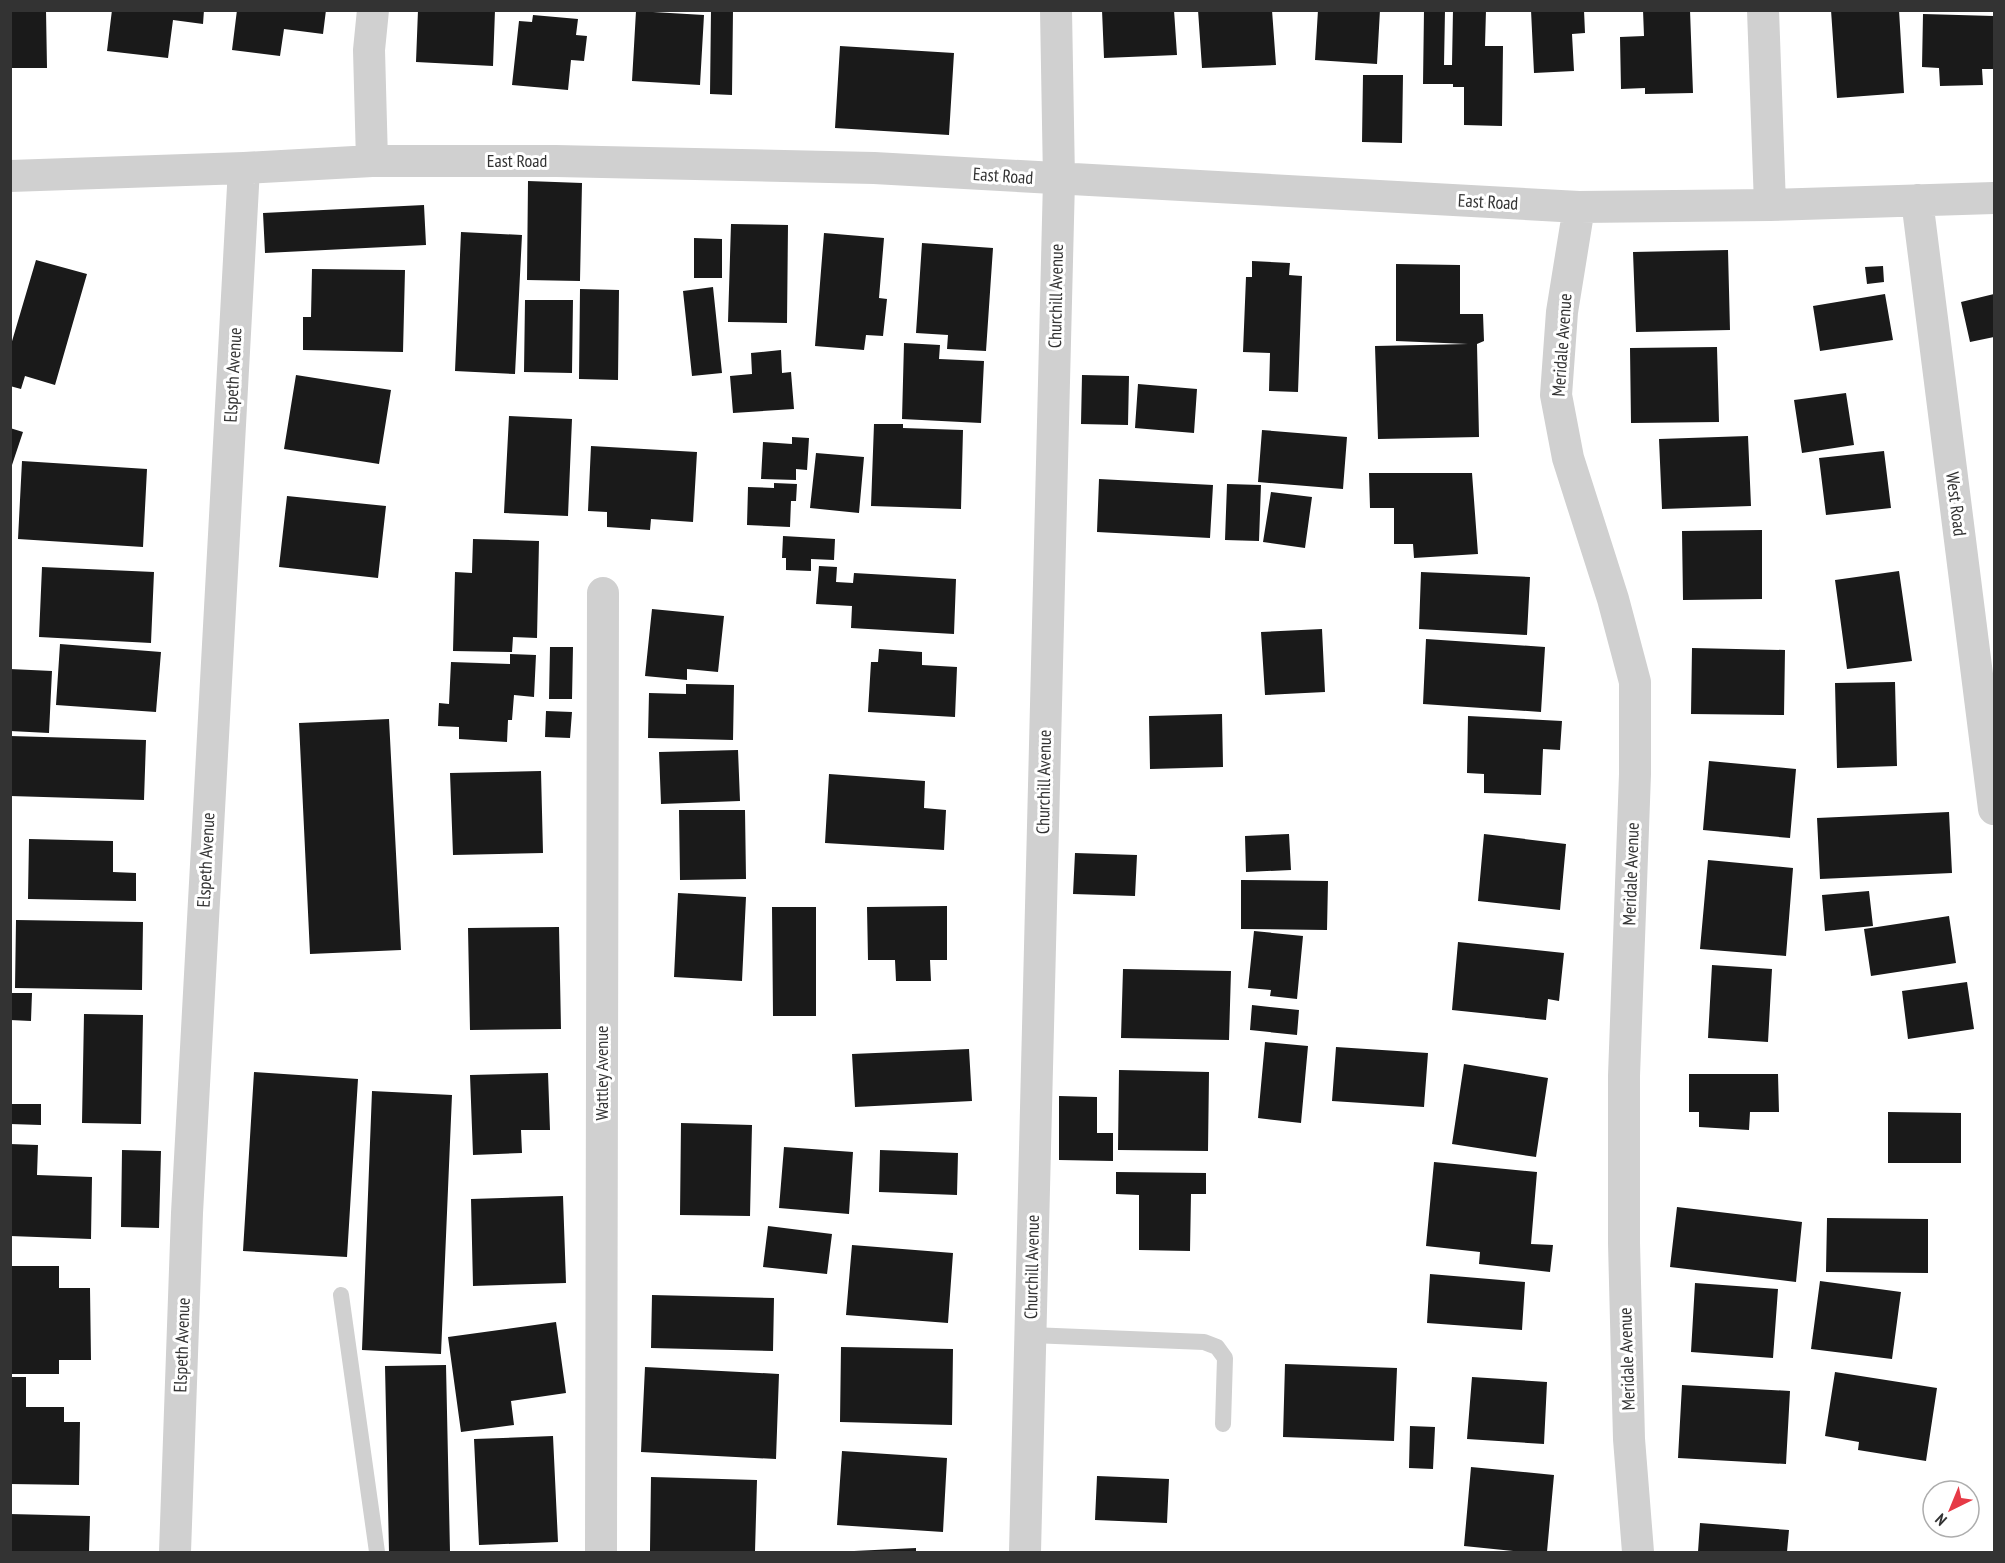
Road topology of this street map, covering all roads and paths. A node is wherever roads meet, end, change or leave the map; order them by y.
1 (373, 10) edge
2 (1056, 10) edge
3 (1763, 10) edge
4 (372, 161) junction
5 (244, 168) junction
6 (10, 176) edge
7 (1059, 180) junction
8 (1995, 198) edge
9 (1917, 200) junction
10 (1770, 205) junction
11 (1579, 207) junction
12 (603, 593) dead end
13 (1995, 809) edge
14 (341, 1295) dead end
15 (1031, 1335) junction
16 (1223, 1424) dead end
17 (175, 1552) edge
18 (378, 1552) edge
19 (601, 1552) edge
20 (1025, 1552) edge
21 (1638, 1552) edge

1 - 4 street
2 - 7 street, Churchill Avenue
3 - 10 street
4 - 5 street, East Road
4 - 7 street, East Road
5 - 6 street, East Road
5 - 17 street, Elspeth Avenue
7 - 11 street, East Road
7 - 15 street, Churchill Avenue
8 - 9 street, East Road
9 - 10 street, East Road
9 - 13 street, West Road
10 - 11 street, East Road
11 - 21 street, Meridale Avenue
12 - 19 street, Wattley Avenue
14 - 18 lane
15 - 16 lane
15 - 20 street, Churchill Avenue

